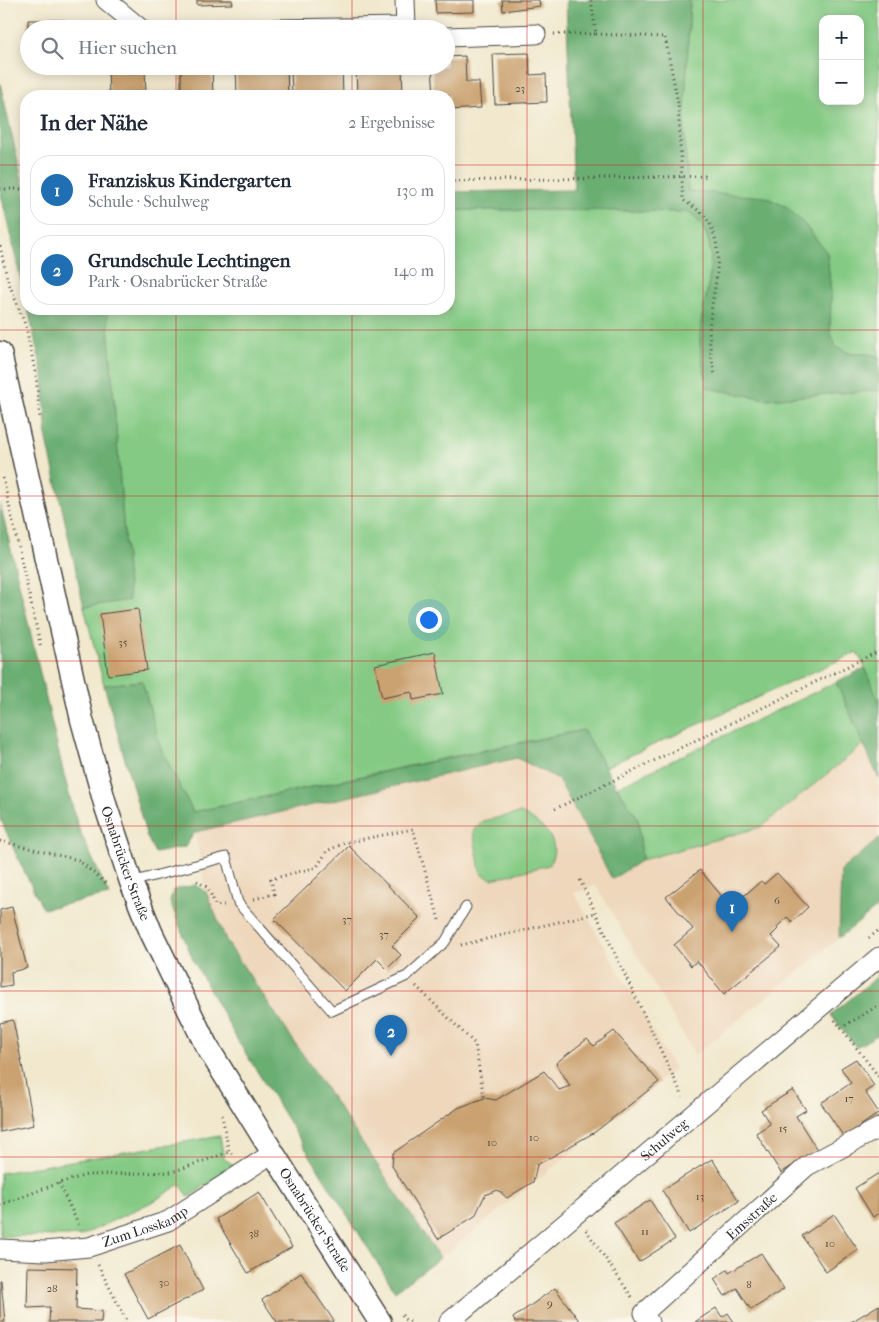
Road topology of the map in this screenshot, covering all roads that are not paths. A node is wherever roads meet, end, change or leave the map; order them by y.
1 (106, 0) edge
2 (405, 0) edge
3 (130, 20) edge
4 (407, 20) edge
5 (536, 34) road end
6 (455, 37) edge
7 (0, 353) edge
8 (122, 885) junction
9 (466, 907) dead end
10 (879, 956) edge
11 (879, 1128) edge
12 (272, 1153) junction
13 (0, 1249) edge
14 (646, 1317) edge
15 (380, 1322) edge
16 (449, 1322) edge

1 - 3 street
2 - 4 street
5 - 6 street
7 - 8 street, Osnabrücker Straße
8 - 9 lane
8 - 12 street, Osnabrücker Straße
10 - 16 street, Schulweg
11 - 14 street, Emsstraße
12 - 13 street, Zum Losskamp
12 - 15 street, Osnabrücker Straße

